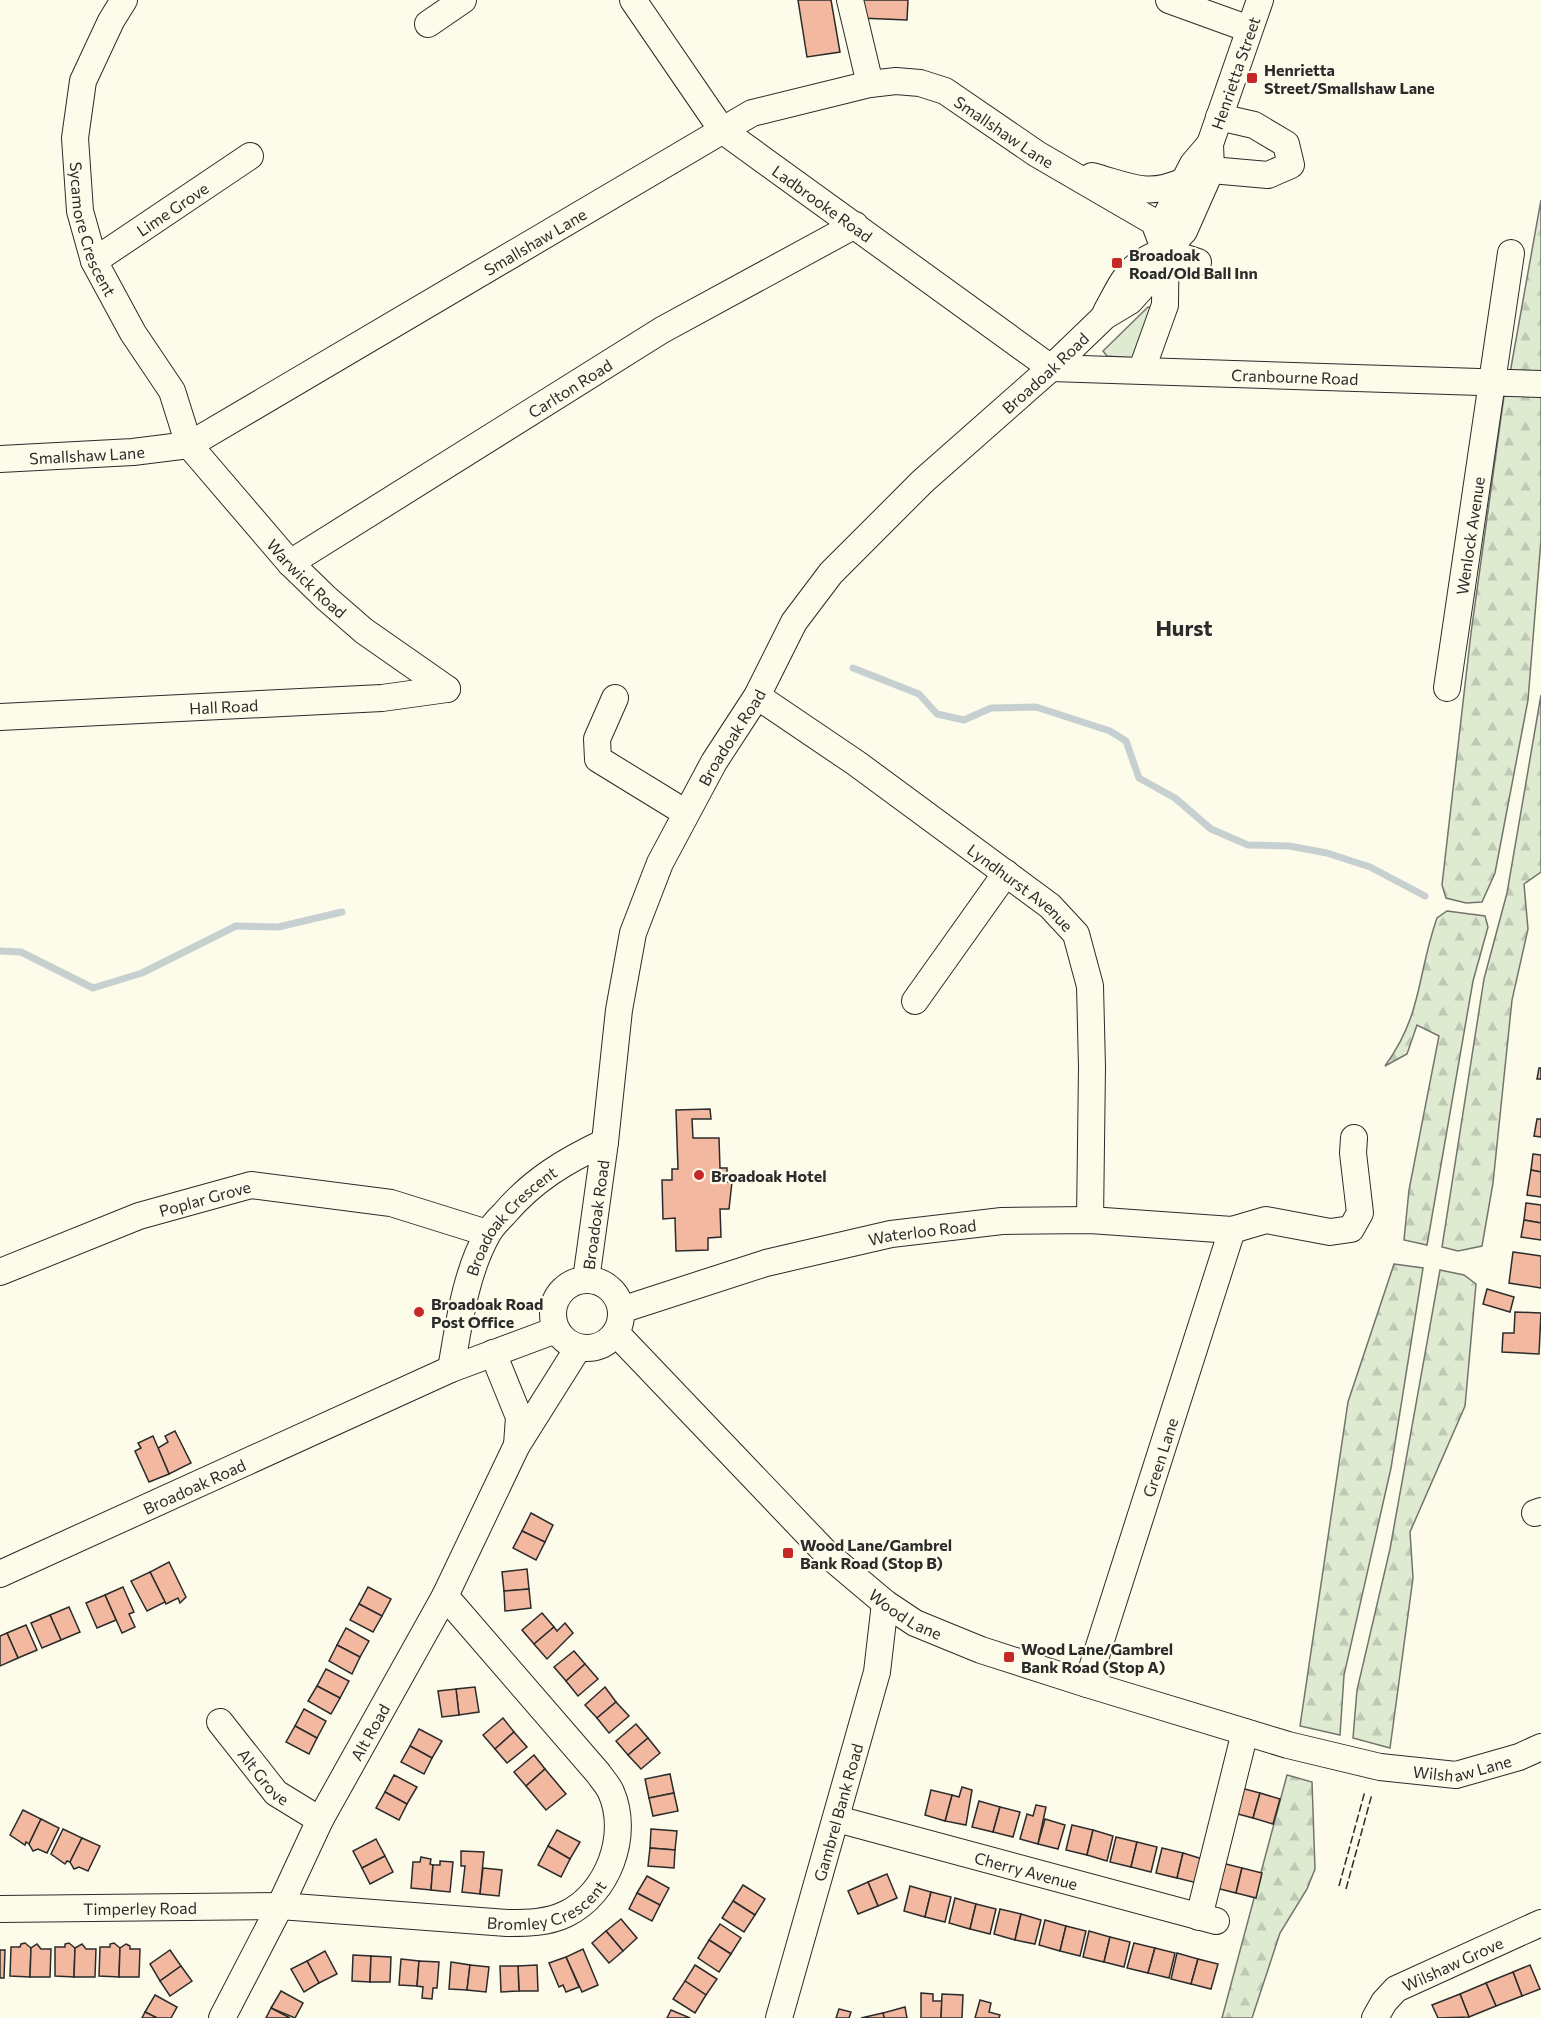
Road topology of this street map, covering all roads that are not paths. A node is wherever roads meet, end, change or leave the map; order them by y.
1 (124, 0) edge
2 (463, 0) edge
3 (633, 0) edge
4 (850, 0) edge
5 (1169, 0) edge
6 (1260, 0) edge
7 (428, 24) dead end
8 (1249, 29) junction
9 (870, 84) junction
10 (1219, 117) junction
11 (722, 130) junction
12 (250, 156) dead end
13 (1063, 169) junction
14 (1199, 180) junction
15 (855, 225) junction
16 (1165, 251) junction
17 (1511, 253) dead end
18 (94, 261) junction
19 (1198, 262) dead end
20 (1051, 368) junction
21 (1142, 369) junction
22 (1496, 383) junction
23 (1541, 384) edge
24 (189, 445) junction
25 (0, 459) edge
26 (290, 563) junction
27 (1447, 688) dead end
28 (447, 689) joint
29 (757, 696) junction
30 (615, 698) dead end
31 (0, 717) edge
32 (686, 813) junction
33 (1006, 873) junction
34 (915, 1001) dead end
35 (1354, 1138) dead end
36 (605, 1142) junction
37 (1090, 1220) junction
38 (1232, 1230) junction
39 (488, 1233) junction
40 (0, 1272) edge
41 (586, 1280) junction
42 (619, 1322) junction
43 (556, 1330) junction
44 (578, 1348) junction
45 (492, 1353) junction
46 (451, 1369) junction
47 (516, 1445) junction
48 (0, 1574) edge
49 (445, 1596) junction
50 (885, 1604) junction
51 (1087, 1684) junction
52 (220, 1722) dead end
53 (1245, 1732) junction
54 (1287, 1745) joint
55 (1541, 1748) edge
56 (837, 1819) junction
57 (320, 1820) junction
58 (280, 1906) junction
59 (0, 1909) edge
60 (1541, 1923) edge
61 (222, 2018) edge
62 (778, 2018) edge
63 (1375, 2018) edge

1 - 18 street, Sycamore Crescent
2 - 7 street
3 - 11 street, Ladbrooke Road
4 - 9 street
5 - 8 street
6 - 8 street, Henrietta Street
8 - 10 street, Henrietta Street
9 - 11 street, Smallshaw Lane
9 - 13 street, Smallshaw Lane
10 - 14 street, Henrietta Street
10 - 14 street
11 - 15 street, Ladbrooke Road
11 - 24 street, Smallshaw Lane
12 - 18 street, Lime Grove
13 - 14 street, Smallshaw Lane
13 - 16 street, Smallshaw Lane
14 - 16 street, Henrietta Street
15 - 20 street, Ladbrooke Road
15 - 26 street, Carlton Road
16 - 19 street
16 - 20 street, Broadoak Road
16 - 21 street
17 - 22 street, Wenlock Avenue
18 - 24 street, Sycamore Crescent
20 - 21 street, Cranbourne Road
20 - 29 street, Broadoak Road
21 - 22 street, Cranbourne Road
22 - 23 street, Cranbourne Road
22 - 27 street, Wenlock Avenue
24 - 25 street, Smallshaw Lane
24 - 26 street, Warwick Road
26 - 28 street, Warwick Road
28 - 31 street, Hall Road
29 - 32 street, Broadoak Road
29 - 33 street, Lyndhurst Avenue
30 - 32 street
32 - 36 street, Broadoak Road
33 - 34 street
33 - 37 street, Lyndhurst Avenue
35 - 38 street
36 - 39 street, Broadoak Crescent
36 - 41 street, Broadoak Road
37 - 38 street, Waterloo Road
37 - 42 street, Waterloo Road
38 - 51 street, Green Lane
39 - 40 street, Poplar Grove
39 - 46 street, Broadoak Crescent
41 - 42 street
41 - 43 street
42 - 44 street
42 - 50 street, Wood Lane
43 - 44 street
43 - 45 street, Broadoak Road
44 - 47 street, Alt Road
45 - 46 street, Broadoak Road
45 - 47 street, Alt Road
46 - 48 street, Broadoak Road
47 - 49 street, Alt Road
49 - 57 street, Alt Road
49 - 58 street, Bromley Crescent
50 - 51 street, Wood Lane
50 - 56 street, Gambrel Bank Road
51 - 53 street, Wood Lane
52 - 57 street, Alt Grove
53 - 54 street, Wood Lane
53 - 56 street, Cherry Avenue
54 - 55 street, Wilshaw Lane
56 - 62 street, Gambrel Bank Road
57 - 58 street, Alt Road
58 - 59 street, Timperley Road
58 - 61 street, Alt Road
60 - 63 street, Wilshaw Grove

